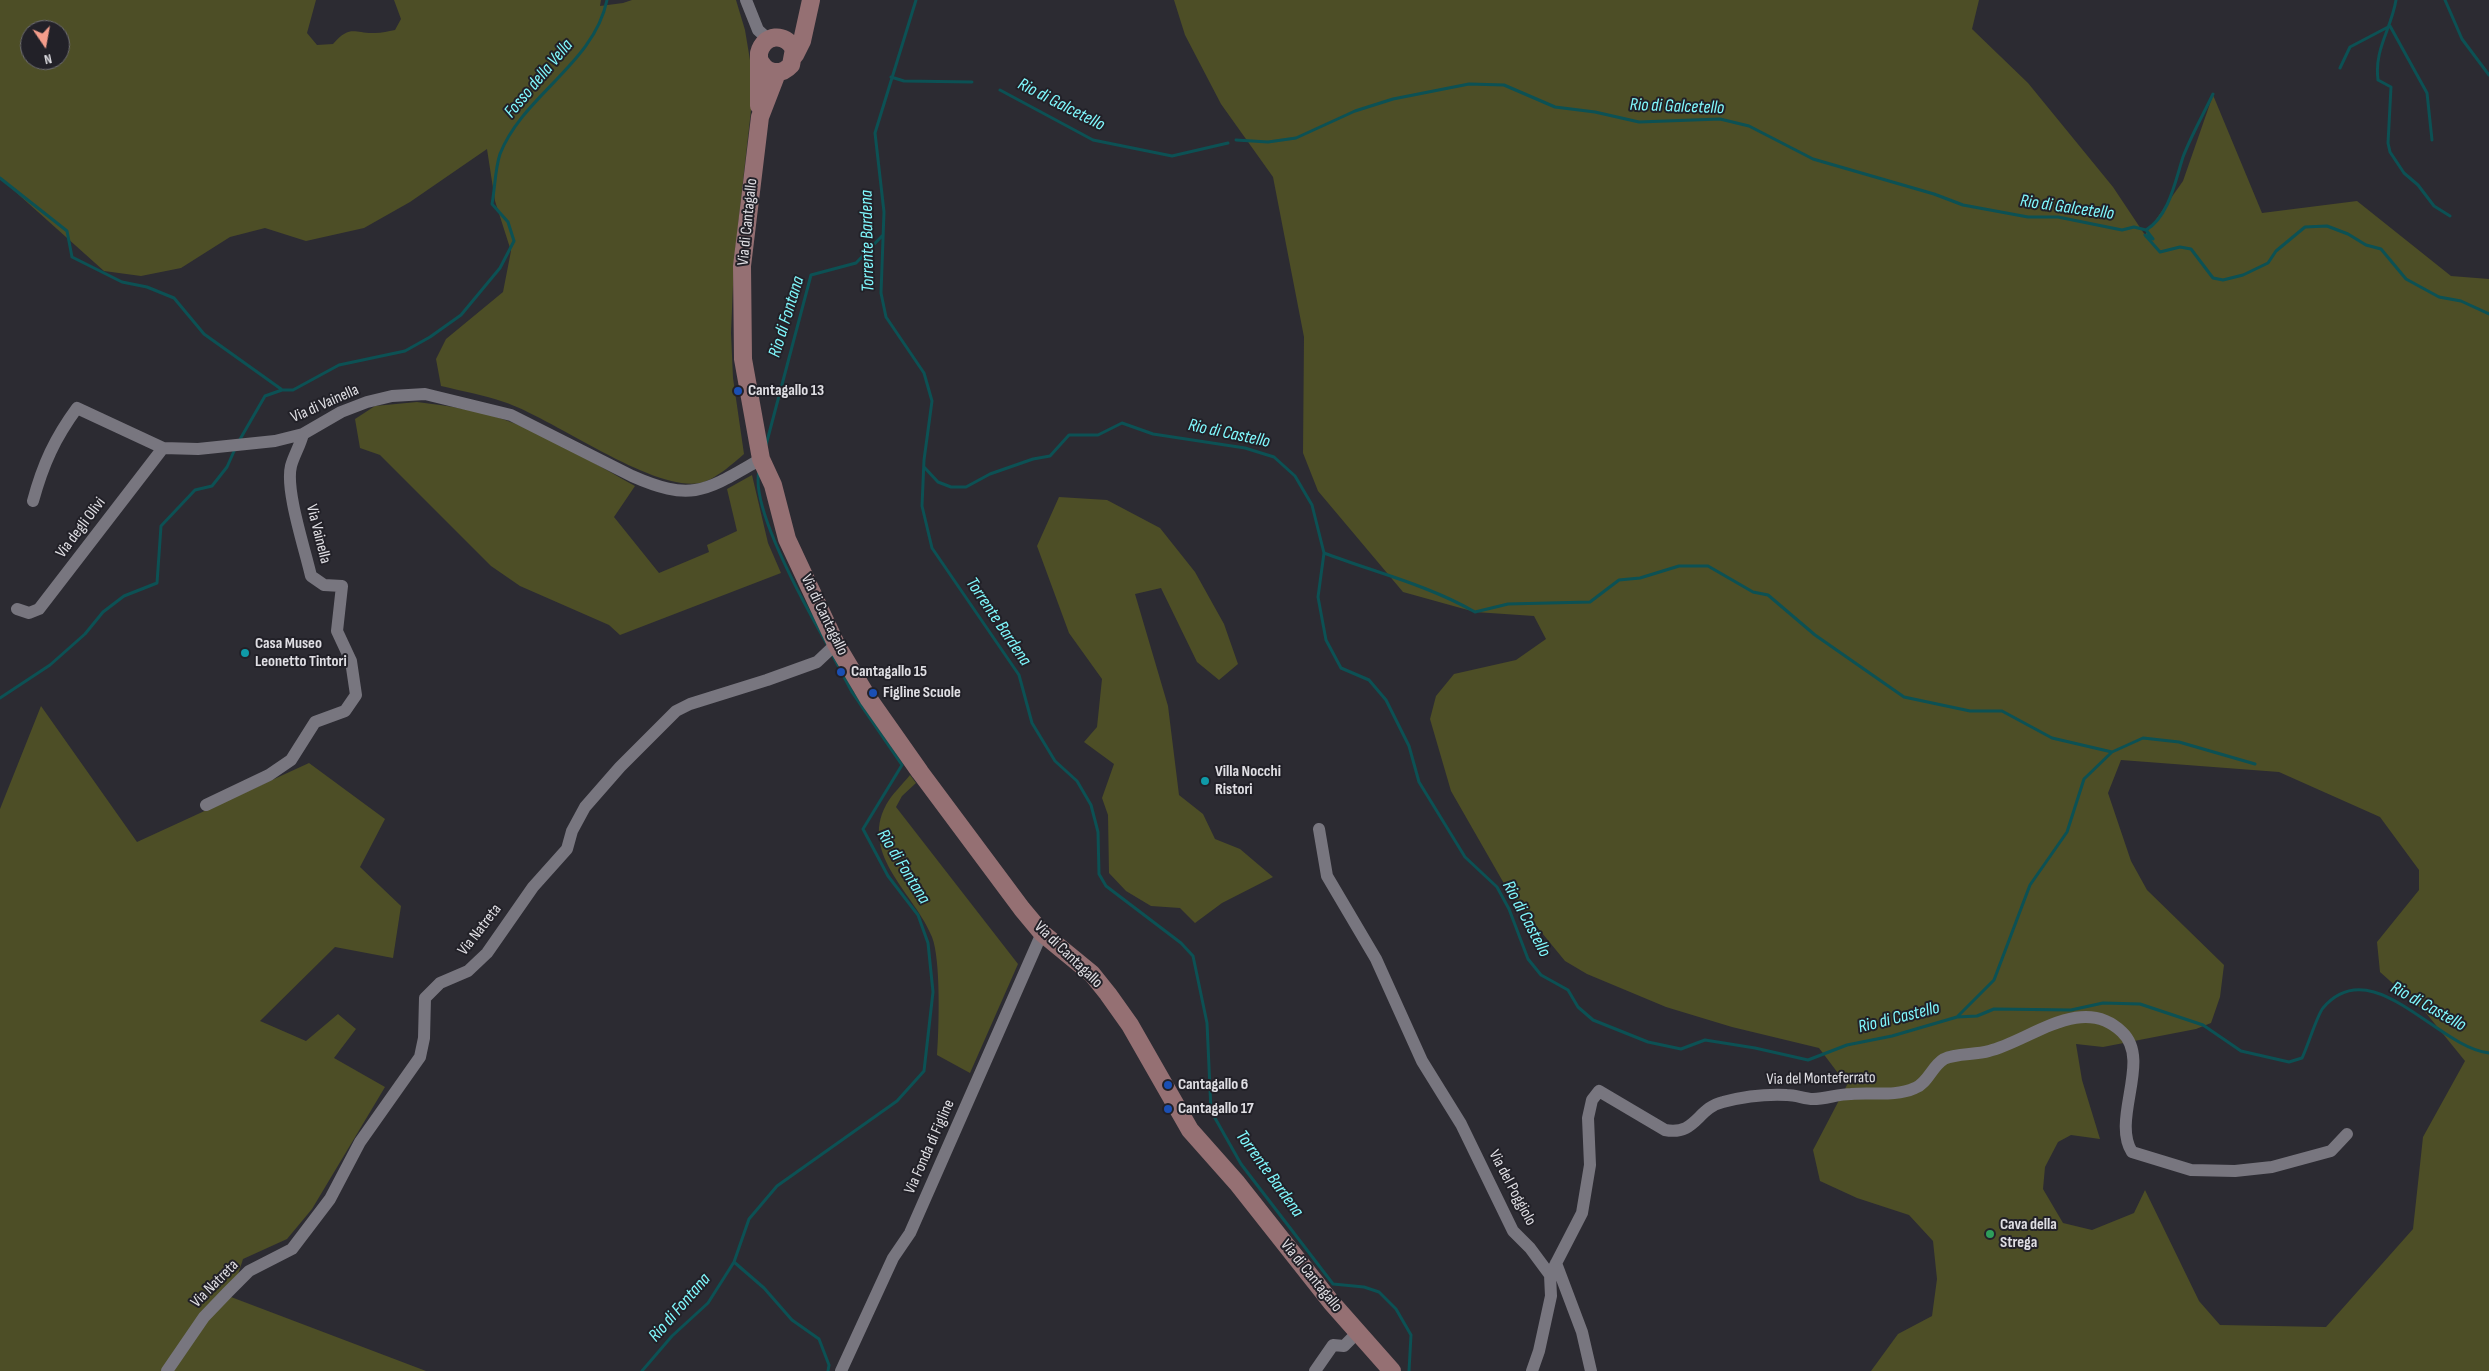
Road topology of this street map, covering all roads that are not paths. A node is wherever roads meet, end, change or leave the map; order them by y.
1 (746, 0) edge
2 (811, 0) edge
3 (804, 30) junction
4 (775, 39) junction
5 (795, 55) junction
6 (760, 59) junction
7 (777, 73) junction
8 (760, 117) junction
9 (303, 434) junction
10 (163, 448) junction
11 (764, 464) junction
12 (33, 501) dead end
13 (17, 609) dead end
14 (832, 648) junction
15 (206, 805) dead end
16 (1319, 829) dead end
17 (1042, 932) junction
18 (2347, 1134) dead end
19 (1556, 1264) junction
20 (1550, 1276) junction
21 (1358, 1332) junction
22 (167, 1371) edge
23 (841, 1371) edge
24 (1315, 1371) edge
25 (1392, 1371) edge
26 (1532, 1371) edge
27 (1592, 1371) edge

1 - 4 street
2 - 3 street
3 - 4 street
3 - 5 street
4 - 5 street
4 - 6 street
5 - 7 street
6 - 7 street
6 - 8 street
7 - 8 street
8 - 11 street, Via di Cantagallo
9 - 10 street, Via di Vainella
9 - 11 street, Via di Vainella
9 - 15 street, Via Vainella
10 - 12 street, Via di Vainella
10 - 13 street, Via degli Olivi
11 - 14 street, Via di Cantagallo
14 - 17 street, Via di Cantagallo
14 - 22 street, Via Natreta
16 - 20 street, Via del Poggiolo
17 - 21 street, Via di Cantagallo
17 - 23 street, Via Fonda di Figline
18 - 19 street, Via del Monteferrato
19 - 20 street, Via del Monteferrato
19 - 27 street
20 - 26 street
21 - 24 street
21 - 25 street, Via di Cantagallo

